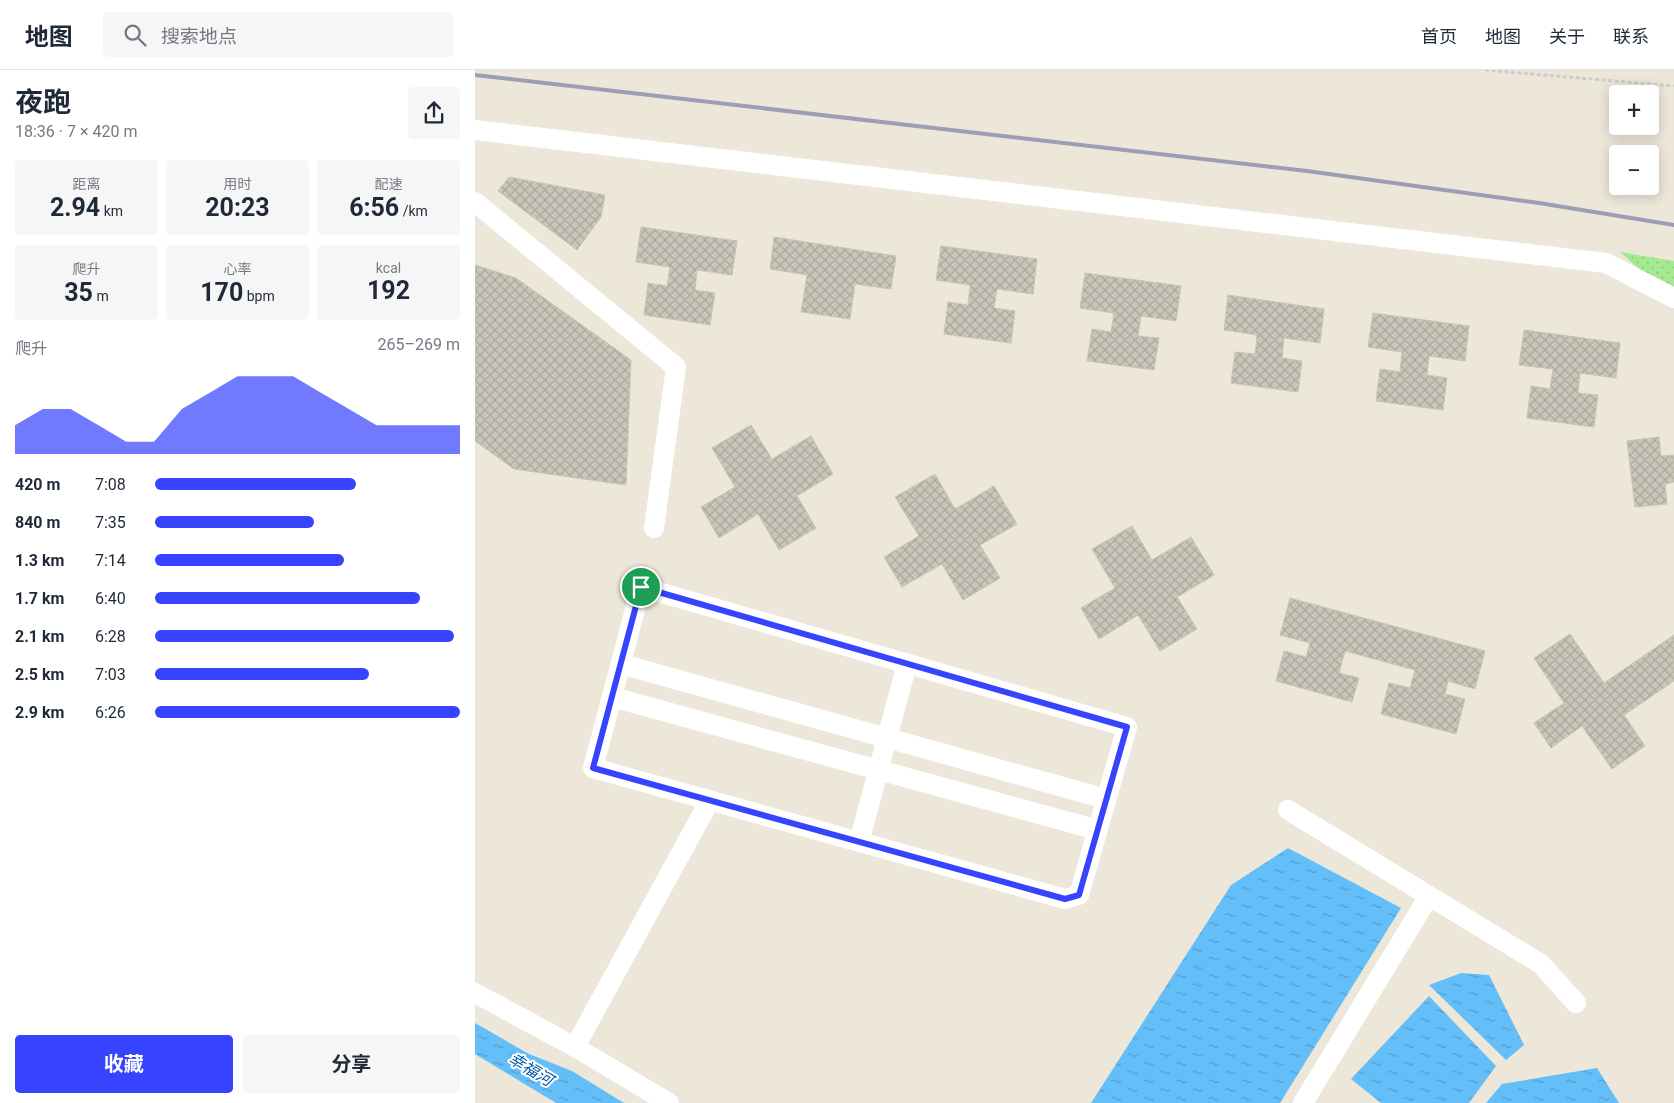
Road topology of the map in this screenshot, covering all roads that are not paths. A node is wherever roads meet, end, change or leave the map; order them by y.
1 (475, 130) edge
2 (475, 202) edge
3 (1674, 298) edge
4 (653, 528) dead end
5 (621, 664) junction
6 (907, 664) junction
7 (612, 697) junction
8 (887, 738) junction
9 (878, 770) junction
10 (1107, 799) junction
11 (711, 800) junction
12 (1287, 810) dead end
13 (1098, 830) junction
14 (859, 842) junction
15 (1429, 896) junction
16 (475, 993) edge
17 (1576, 1004) dead end
18 (575, 1048) junction
19 (669, 1103) edge
20 (1303, 1103) edge

1 - 3 street
2 - 4 street
5 - 6 street
5 - 7 street
5 - 8 street
6 - 8 street
6 - 10 street
7 - 9 street
7 - 11 street
8 - 9 street
8 - 10 street
9 - 13 street
9 - 14 street
10 - 13 street
11 - 14 street
11 - 18 street
12 - 15 street
13 - 14 street
15 - 17 street
15 - 20 street
16 - 18 street
18 - 19 street

